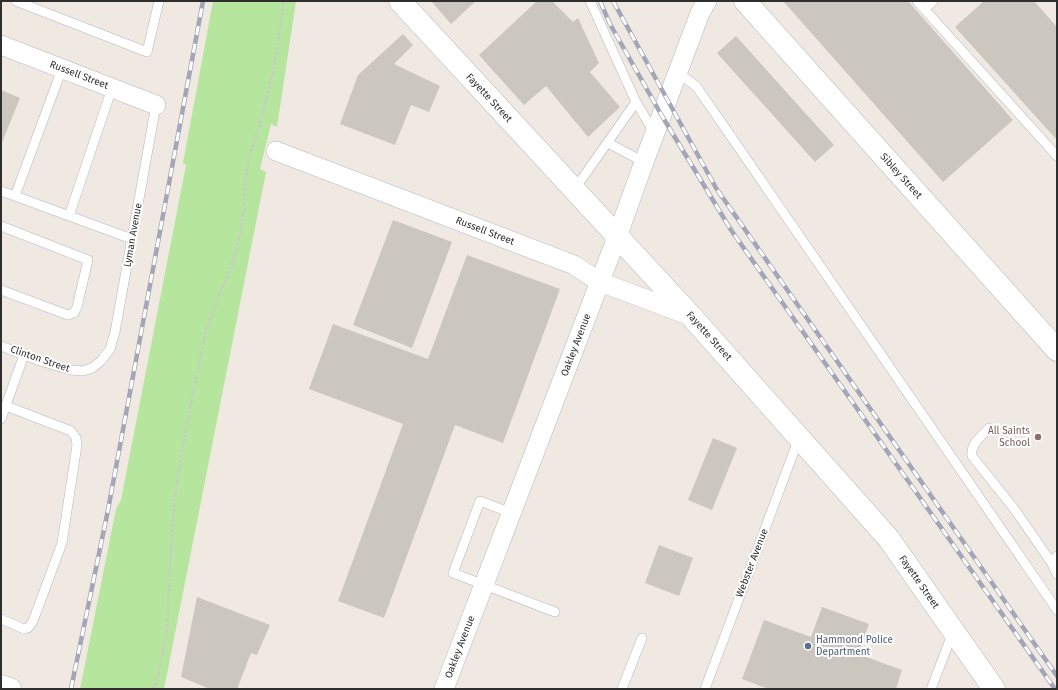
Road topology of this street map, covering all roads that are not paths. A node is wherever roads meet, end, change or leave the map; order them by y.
1 (16, 1) edge
2 (159, 1) edge
3 (400, 1) edge
4 (590, 1) edge
5 (707, 1) edge
6 (745, 1) edge
7 (917, 1) edge
8 (933, 1) edge
9 (924, 9) junction
10 (1, 45) edge
11 (62, 69) junction
12 (678, 73) junction
13 (112, 88) junction
14 (636, 102) junction
15 (156, 105) joint
16 (655, 134) junction
17 (608, 143) junction
18 (276, 151) dead end
19 (1057, 156) edge
20 (644, 162) junction
21 (1, 190) edge
22 (574, 190) junction
23 (15, 196) junction
24 (69, 216) junction
25 (1, 226) edge
26 (617, 237) junction
27 (132, 239) junction
28 (600, 282) junction
29 (1, 290) edge
30 (691, 316) junction
31 (1, 346) edge
32 (1057, 350) edge
33 (24, 354) junction
34 (101, 361) joint
35 (6, 406) junction
36 (1, 419) edge
37 (990, 428) dead end
38 (799, 437) junction
39 (511, 513) junction
40 (1054, 559) edge
41 (1057, 574) edge
42 (484, 584) junction
43 (1057, 610) edge
44 (555, 612) dead end
45 (1, 619) edge
46 (953, 631) junction
47 (642, 638) dead end
48 (1, 686) edge
49 (10, 689) edge
50 (444, 689) edge
51 (622, 689) edge
52 (704, 689) edge
53 (931, 689) edge
54 (994, 689) edge

1 - 2 lane
3 - 22 street, Fayette Street
4 - 14 lane
5 - 12 street, Oakley Avenue
6 - 32 street, Sibley Street
7 - 9 lane
8 - 9 lane
9 - 19 lane
10 - 11 street, Russell Street
11 - 13 street, Russell Street
11 - 23 lane
12 - 16 street, Oakley Avenue
12 - 43 lane
13 - 15 street, Russell Street
13 - 24 lane
14 - 16 lane
14 - 17 lane
15 - 27 lane, Lyman Avenue
16 - 20 street, Oakley Avenue
17 - 20 lane
17 - 22 lane
18 - 28 street, Russell Street
20 - 26 street, Oakley Avenue
21 - 23 lane
22 - 26 street, Fayette Street
23 - 24 lane
24 - 27 lane
25 - 29 lane
26 - 28 street, Oakley Avenue
26 - 30 street, Fayette Street
27 - 34 lane, Lyman Avenue
28 - 30 street, Russell Street
28 - 39 street, Oakley Avenue
30 - 38 street, Fayette Street
31 - 33 lane, Clinton Street
33 - 34 lane, Clinton Street
33 - 35 lane
35 - 36 lane
35 - 45 lane
37 - 40 lane
38 - 46 street, Fayette Street
38 - 52 lane, Webster Avenue
39 - 42 street, Oakley Avenue
39 - 42 lane
40 - 41 lane
42 - 44 lane
42 - 50 street, Oakley Avenue
46 - 53 lane
46 - 54 street, Fayette Street
47 - 51 lane
48 - 49 street

